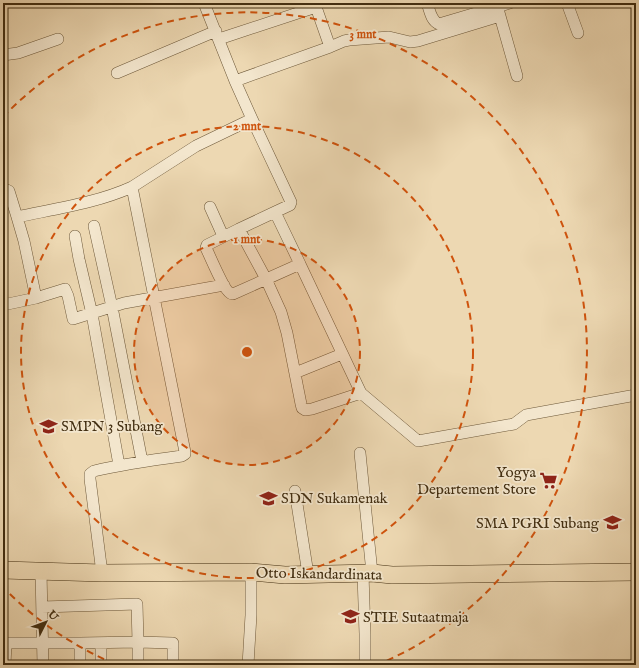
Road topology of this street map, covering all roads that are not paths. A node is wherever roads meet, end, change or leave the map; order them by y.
1 (204, 3) edge
2 (427, 3) edge
3 (510, 3) edge
4 (567, 3) edge
5 (315, 5) edge
6 (499, 11) junction
7 (578, 33) dead end
8 (217, 35) junction
9 (58, 39) dead end
10 (330, 47) junction
11 (3, 55) edge
12 (117, 73) dead end
13 (517, 76) dead end
14 (235, 80) junction
15 (252, 119) junction
16 (132, 187) junction
17 (3, 190) edge
18 (210, 207) dead end
19 (275, 212) junction
20 (17, 217) junction
21 (94, 226) dead end
22 (239, 229) junction
23 (75, 236) dead end
24 (223, 236) junction
25 (300, 264) junction
26 (266, 279) junction
27 (224, 285) junction
28 (154, 297) junction
29 (36, 298) junction
30 (3, 305) edge
31 (112, 307) junction
32 (92, 314) junction
33 (342, 354) junction
34 (294, 373) junction
35 (361, 394) junction
36 (636, 395) edge
37 (360, 453) dead end
38 (142, 461) junction
39 (119, 465) junction
40 (295, 491) dead end
41 (3, 570) edge
42 (41, 571) junction
43 (251, 572) junction
44 (636, 572) edge
45 (102, 573) junction
46 (367, 573) junction
47 (308, 574) junction
48 (42, 607) junction
49 (138, 642) junction
50 (43, 643) junction
51 (80, 643) junction
52 (101, 643) junction
53 (6, 665) edge
54 (43, 665) edge
55 (80, 665) edge
56 (101, 665) edge
57 (138, 665) edge
58 (173, 665) edge
59 (248, 665) edge
60 (364, 665) edge

1 - 8 street
2 - 6 street
3 - 6 street
4 - 7 street
5 - 8 street
5 - 10 street
6 - 10 street
6 - 13 street
8 - 12 street
8 - 14 street
9 - 11 street
10 - 14 street
14 - 15 street
15 - 16 street
15 - 19 street
16 - 20 street
16 - 28 street
17 - 20 street
18 - 24 street
19 - 22 street
19 - 25 street
20 - 29 street
21 - 31 street
22 - 24 street
22 - 26 street
23 - 32 street
24 - 27 street
25 - 26 street
25 - 33 street
26 - 27 street
26 - 34 street
27 - 28 street
28 - 31 street
28 - 38 street
29 - 30 street
29 - 32 street
31 - 32 street
31 - 38 street
32 - 39 street
33 - 34 street
33 - 35 street
34 - 35 street
35 - 36 street
37 - 46 street
38 - 39 street
39 - 45 street
40 - 47 street
41 - 42 main road, Otto Iskandardinata
42 - 45 main road, Otto Iskandardinata
42 - 48 street
43 - 45 main road, Otto Iskandardinata
43 - 47 main road, Otto Iskandardinata
43 - 59 street
44 - 46 main road, Otto Iskandardinata
46 - 47 main road, Otto Iskandardinata
46 - 60 street
48 - 49 street
48 - 50 street
49 - 52 street
49 - 57 street
49 - 58 street
50 - 51 street
50 - 53 street
50 - 54 street
51 - 52 street
51 - 55 street
52 - 56 street

